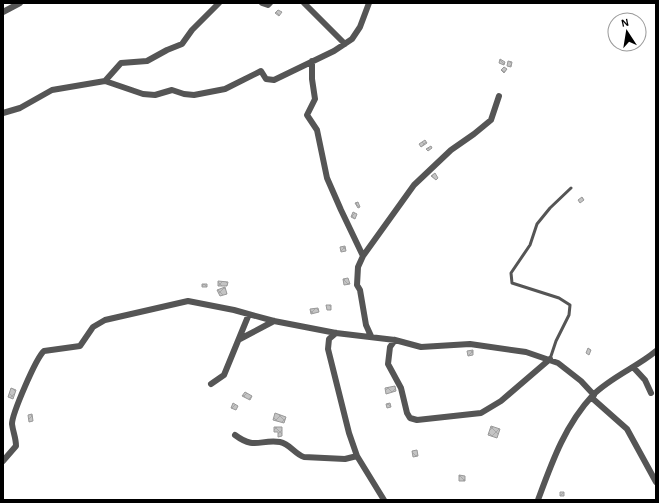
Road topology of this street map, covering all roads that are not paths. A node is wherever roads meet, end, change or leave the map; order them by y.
1 (20, 3) edge
2 (219, 3) edge
3 (262, 3) edge
4 (270, 3) edge
5 (304, 3) edge
6 (369, 3) edge
7 (3, 12) edge
8 (346, 44) junction
9 (312, 61) junction
10 (105, 81) junction
11 (499, 96) dead end
12 (3, 113) edge
13 (571, 188) dead end
14 (363, 256) junction
15 (249, 314) junction
16 (274, 321) junction
17 (336, 333) junction
18 (371, 336) junction
19 (240, 339) junction
20 (394, 340) junction
21 (656, 351) edge
22 (550, 359) junction
23 (633, 367) junction
24 (211, 384) dead end
25 (651, 393) dead end
26 (593, 396) junction
27 (235, 435) dead end
28 (358, 456) junction
29 (3, 461) edge
30 (656, 482) edge
31 (384, 500) edge
32 (538, 500) edge

1 - 7 street
2 - 10 street
3 - 4 street
5 - 8 street
6 - 8 street
8 - 9 street
9 - 10 street
9 - 14 street
10 - 12 street
11 - 14 street
13 - 22 lane
14 - 18 street
15 - 16 street
15 - 19 street
15 - 29 street
16 - 17 street
16 - 19 street
17 - 18 street
17 - 28 street
18 - 20 street
19 - 24 street
20 - 22 street
20 - 22 street
21 - 23 street
22 - 26 street
23 - 25 street
23 - 26 street
26 - 30 street
26 - 32 street
27 - 28 street
28 - 31 street

